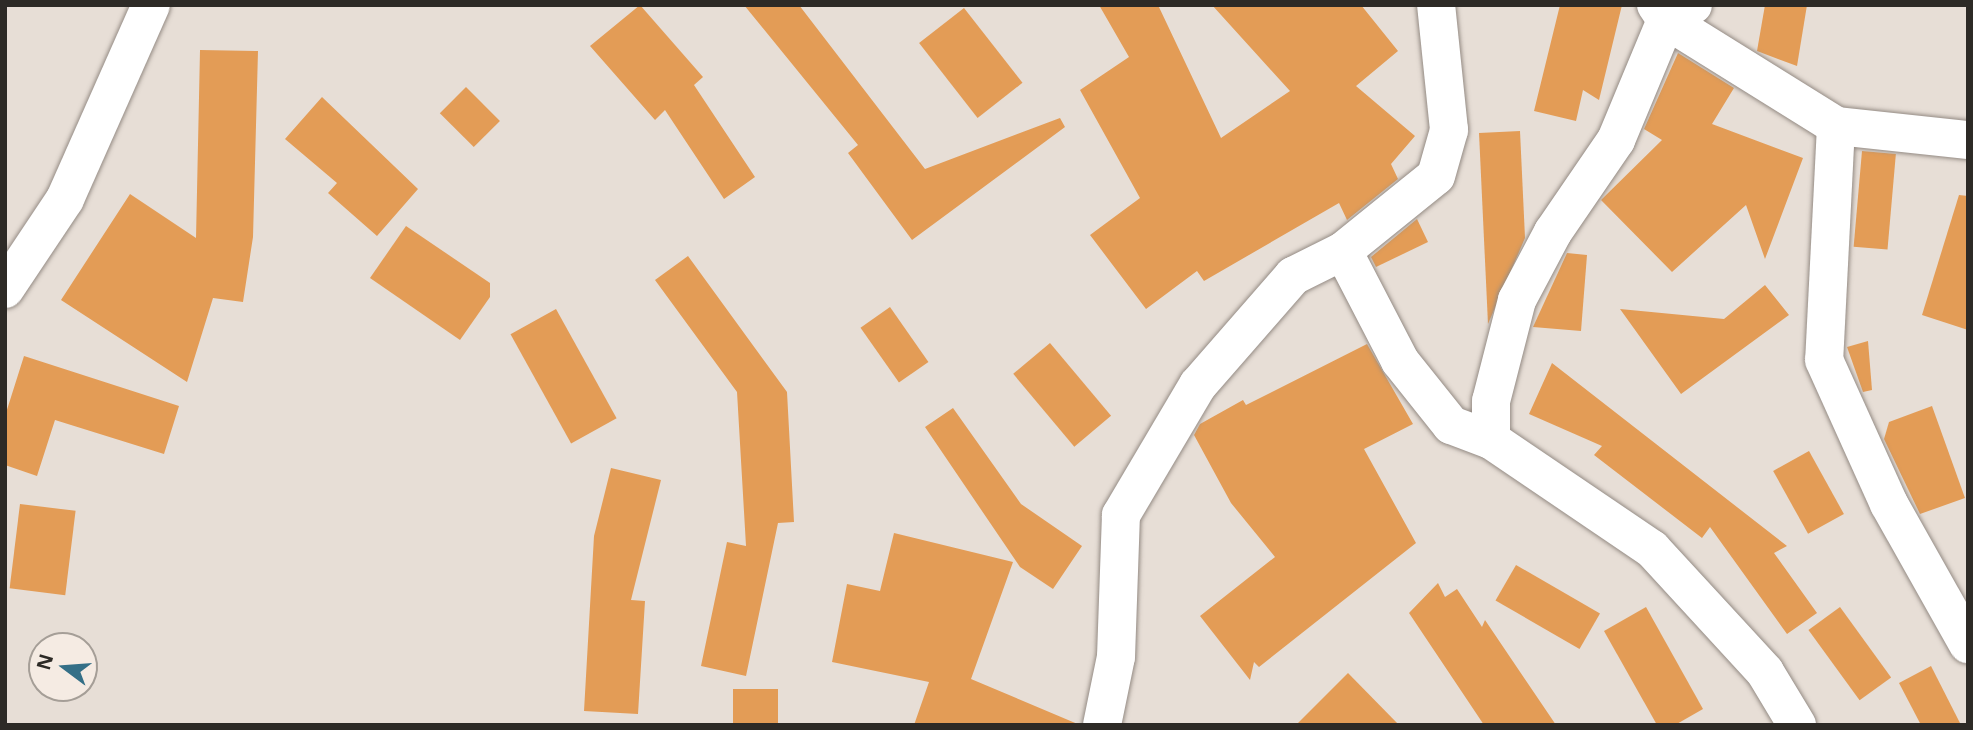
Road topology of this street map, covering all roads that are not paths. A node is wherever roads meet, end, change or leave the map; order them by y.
1 (151, 5) edge
2 (1436, 5) edge
3 (1672, 10) edge
4 (1836, 126) junction
5 (1968, 139) edge
6 (1343, 251) junction
7 (5, 289) edge
8 (1491, 440) junction
9 (1968, 645) edge
10 (1102, 725) edge
11 (1797, 725) edge

1 - 7 street
2 - 6 street
3 - 4 street
3 - 8 street
4 - 5 street
4 - 9 street
6 - 8 street
6 - 10 street
8 - 11 street

